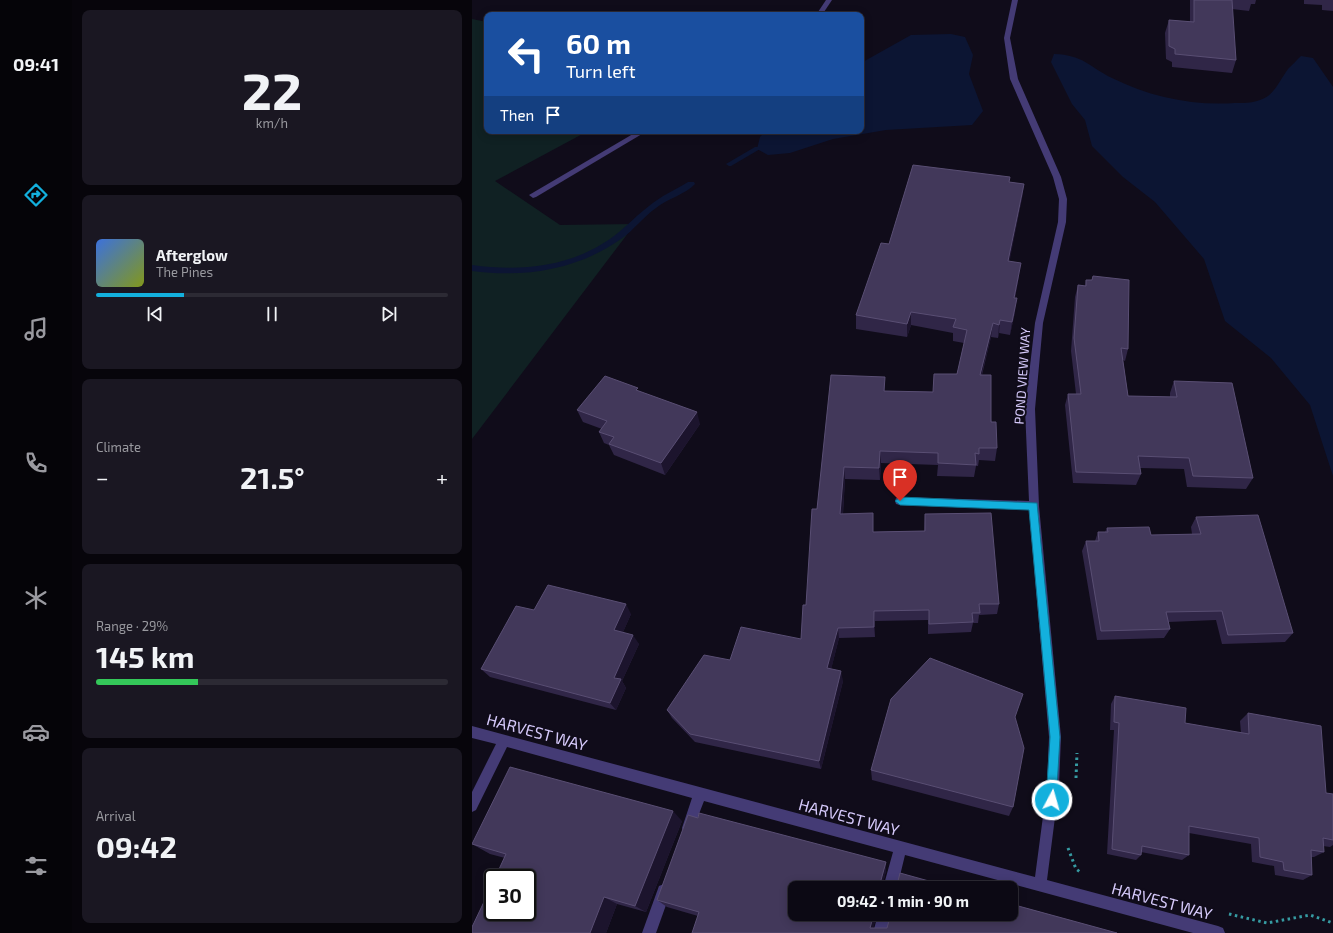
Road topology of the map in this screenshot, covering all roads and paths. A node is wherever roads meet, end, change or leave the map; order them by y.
1 (829, 0) edge
2 (1015, 0) edge
3 (821, 12) edge
4 (638, 134) edge
5 (533, 195) dead end
6 (900, 501) dead end
7 (1034, 506) junction
8 (472, 732) edge
9 (504, 740) junction
10 (1077, 748) dead end
11 (1076, 779) dead end
12 (700, 794) junction
13 (472, 806) edge
14 (684, 838) edge
15 (1068, 841) dead end
16 (900, 848) junction
17 (1085, 876) dead end
18 (892, 881) edge
19 (668, 882) edge
20 (1040, 886) junction
21 (1221, 912) dead end
22 (883, 921) edge
23 (1333, 923) edge
24 (649, 933) edge
25 (880, 933) edge
26 (1218, 933) edge

1 - 3 street
2 - 7 street, POND VIEW WAY
4 - 5 street
6 - 7 street
7 - 20 street, POND VIEW WAY
8 - 9 street, HARVEST WAY
9 - 12 street, HARVEST WAY
9 - 13 street
10 - 11 path
12 - 14 street
12 - 16 street, HARVEST WAY
15 - 17 path
16 - 18 street
16 - 20 street, HARVEST WAY
19 - 24 street
20 - 26 street, HARVEST WAY
21 - 23 path
22 - 25 street

